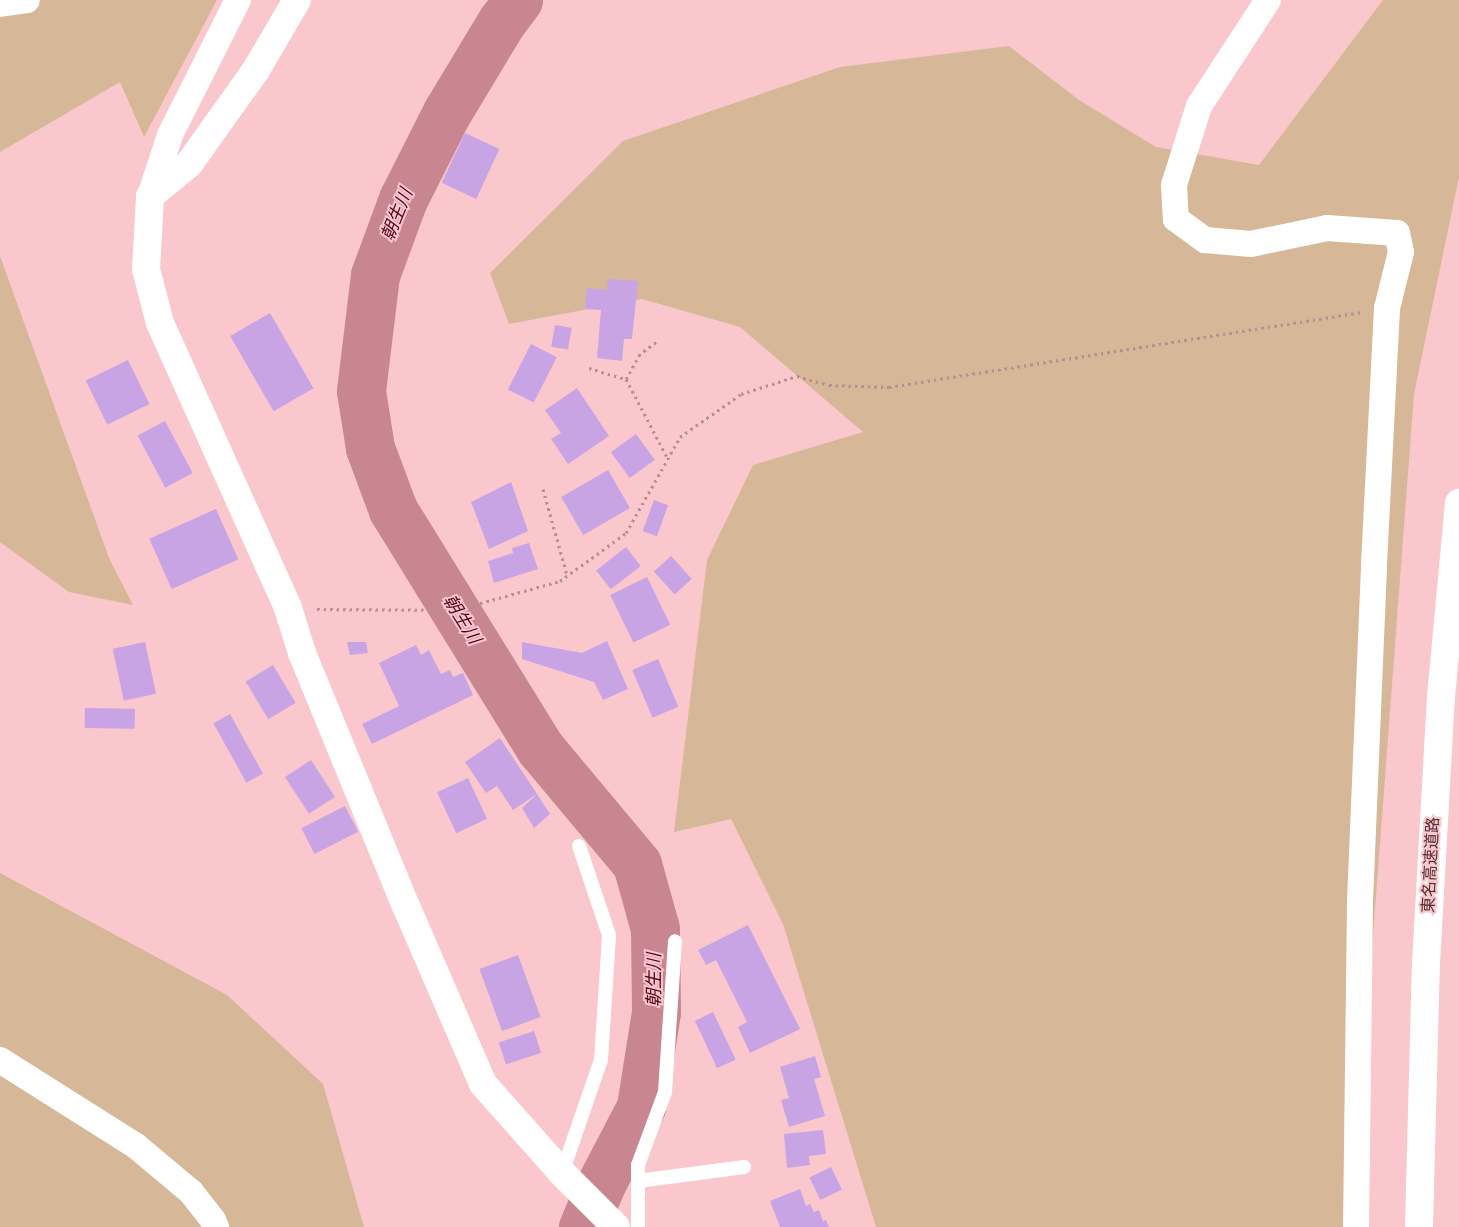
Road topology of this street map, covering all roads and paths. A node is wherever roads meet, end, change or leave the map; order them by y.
1 (27, 0) edge
2 (238, 0) edge
3 (298, 0) edge
4 (1268, 0) edge
5 (0, 4) edge
6 (150, 196) junction
7 (1387, 308) junction
8 (656, 342) dead end
9 (589, 368) dead end
10 (626, 380) junction
11 (668, 458) junction
12 (543, 489) dead end
13 (1459, 503) edge
14 (567, 575) junction
15 (288, 608) junction
16 (579, 846) dead end
17 (675, 941) dead end
18 (0, 1060) edge
19 (744, 1167) dead end
20 (562, 1172) junction
21 (638, 1182) junction
22 (216, 1227) edge
23 (616, 1227) edge
24 (638, 1227) edge
25 (1356, 1227) edge
26 (1419, 1227) edge

1 - 5 street
2 - 6 street
3 - 6 main road
4 - 7 street
6 - 15 main road
7 - 11 path
7 - 25 street
8 - 10 path
9 - 10 path
10 - 11 path
11 - 14 path
12 - 14 path
13 - 26 main road, 東名高速道路
14 - 15 path
15 - 20 main road
16 - 20 lane
17 - 21 lane
18 - 22 street
19 - 21 lane
20 - 23 main road
21 - 24 lane

